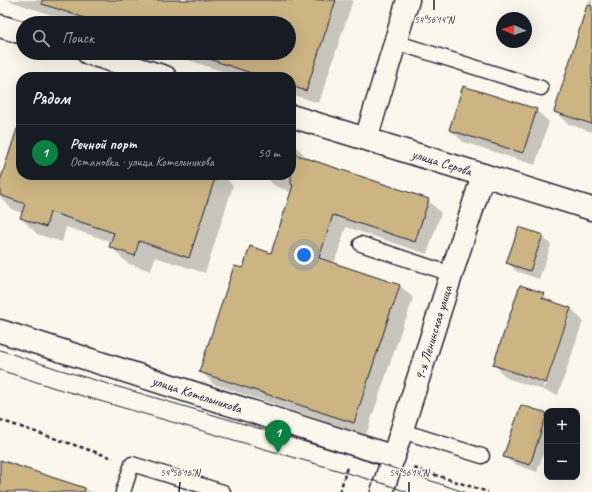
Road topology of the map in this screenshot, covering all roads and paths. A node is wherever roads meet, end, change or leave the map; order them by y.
1 (408, 0) edge
2 (0, 26) edge
3 (16, 31) edge
4 (395, 42) junction
5 (110, 60) edge
6 (149, 72) edge
7 (541, 88) dead end
8 (296, 118) edge
9 (366, 139) junction
10 (483, 175) junction
11 (592, 209) edge
12 (360, 244) dead end
13 (451, 274) junction
14 (0, 331) edge
15 (0, 420) edge
16 (402, 431) junction
17 (482, 456) dead end
18 (393, 459) junction
19 (132, 464) junction
20 (123, 492) edge
21 (223, 492) edge
22 (382, 492) edge
23 (488, 492) edge

1 - 4 street
2 - 3 street
4 - 7 lane
4 - 9 street
5 - 6 street
8 - 9 street, улица Серова
9 - 10 street, улица Серова
10 - 11 street, улица Серова
10 - 13 street, 9-я Ленинская улица
12 - 13 lane
13 - 16 street, 9-я Ленинская улица
14 - 18 street, улица Котельникова
15 - 19 path
16 - 17 lane
16 - 18 street, 9-я Ленинская улица
18 - 22 street, 9-я Ленинская улица
18 - 23 path
19 - 20 lane
19 - 21 lane

